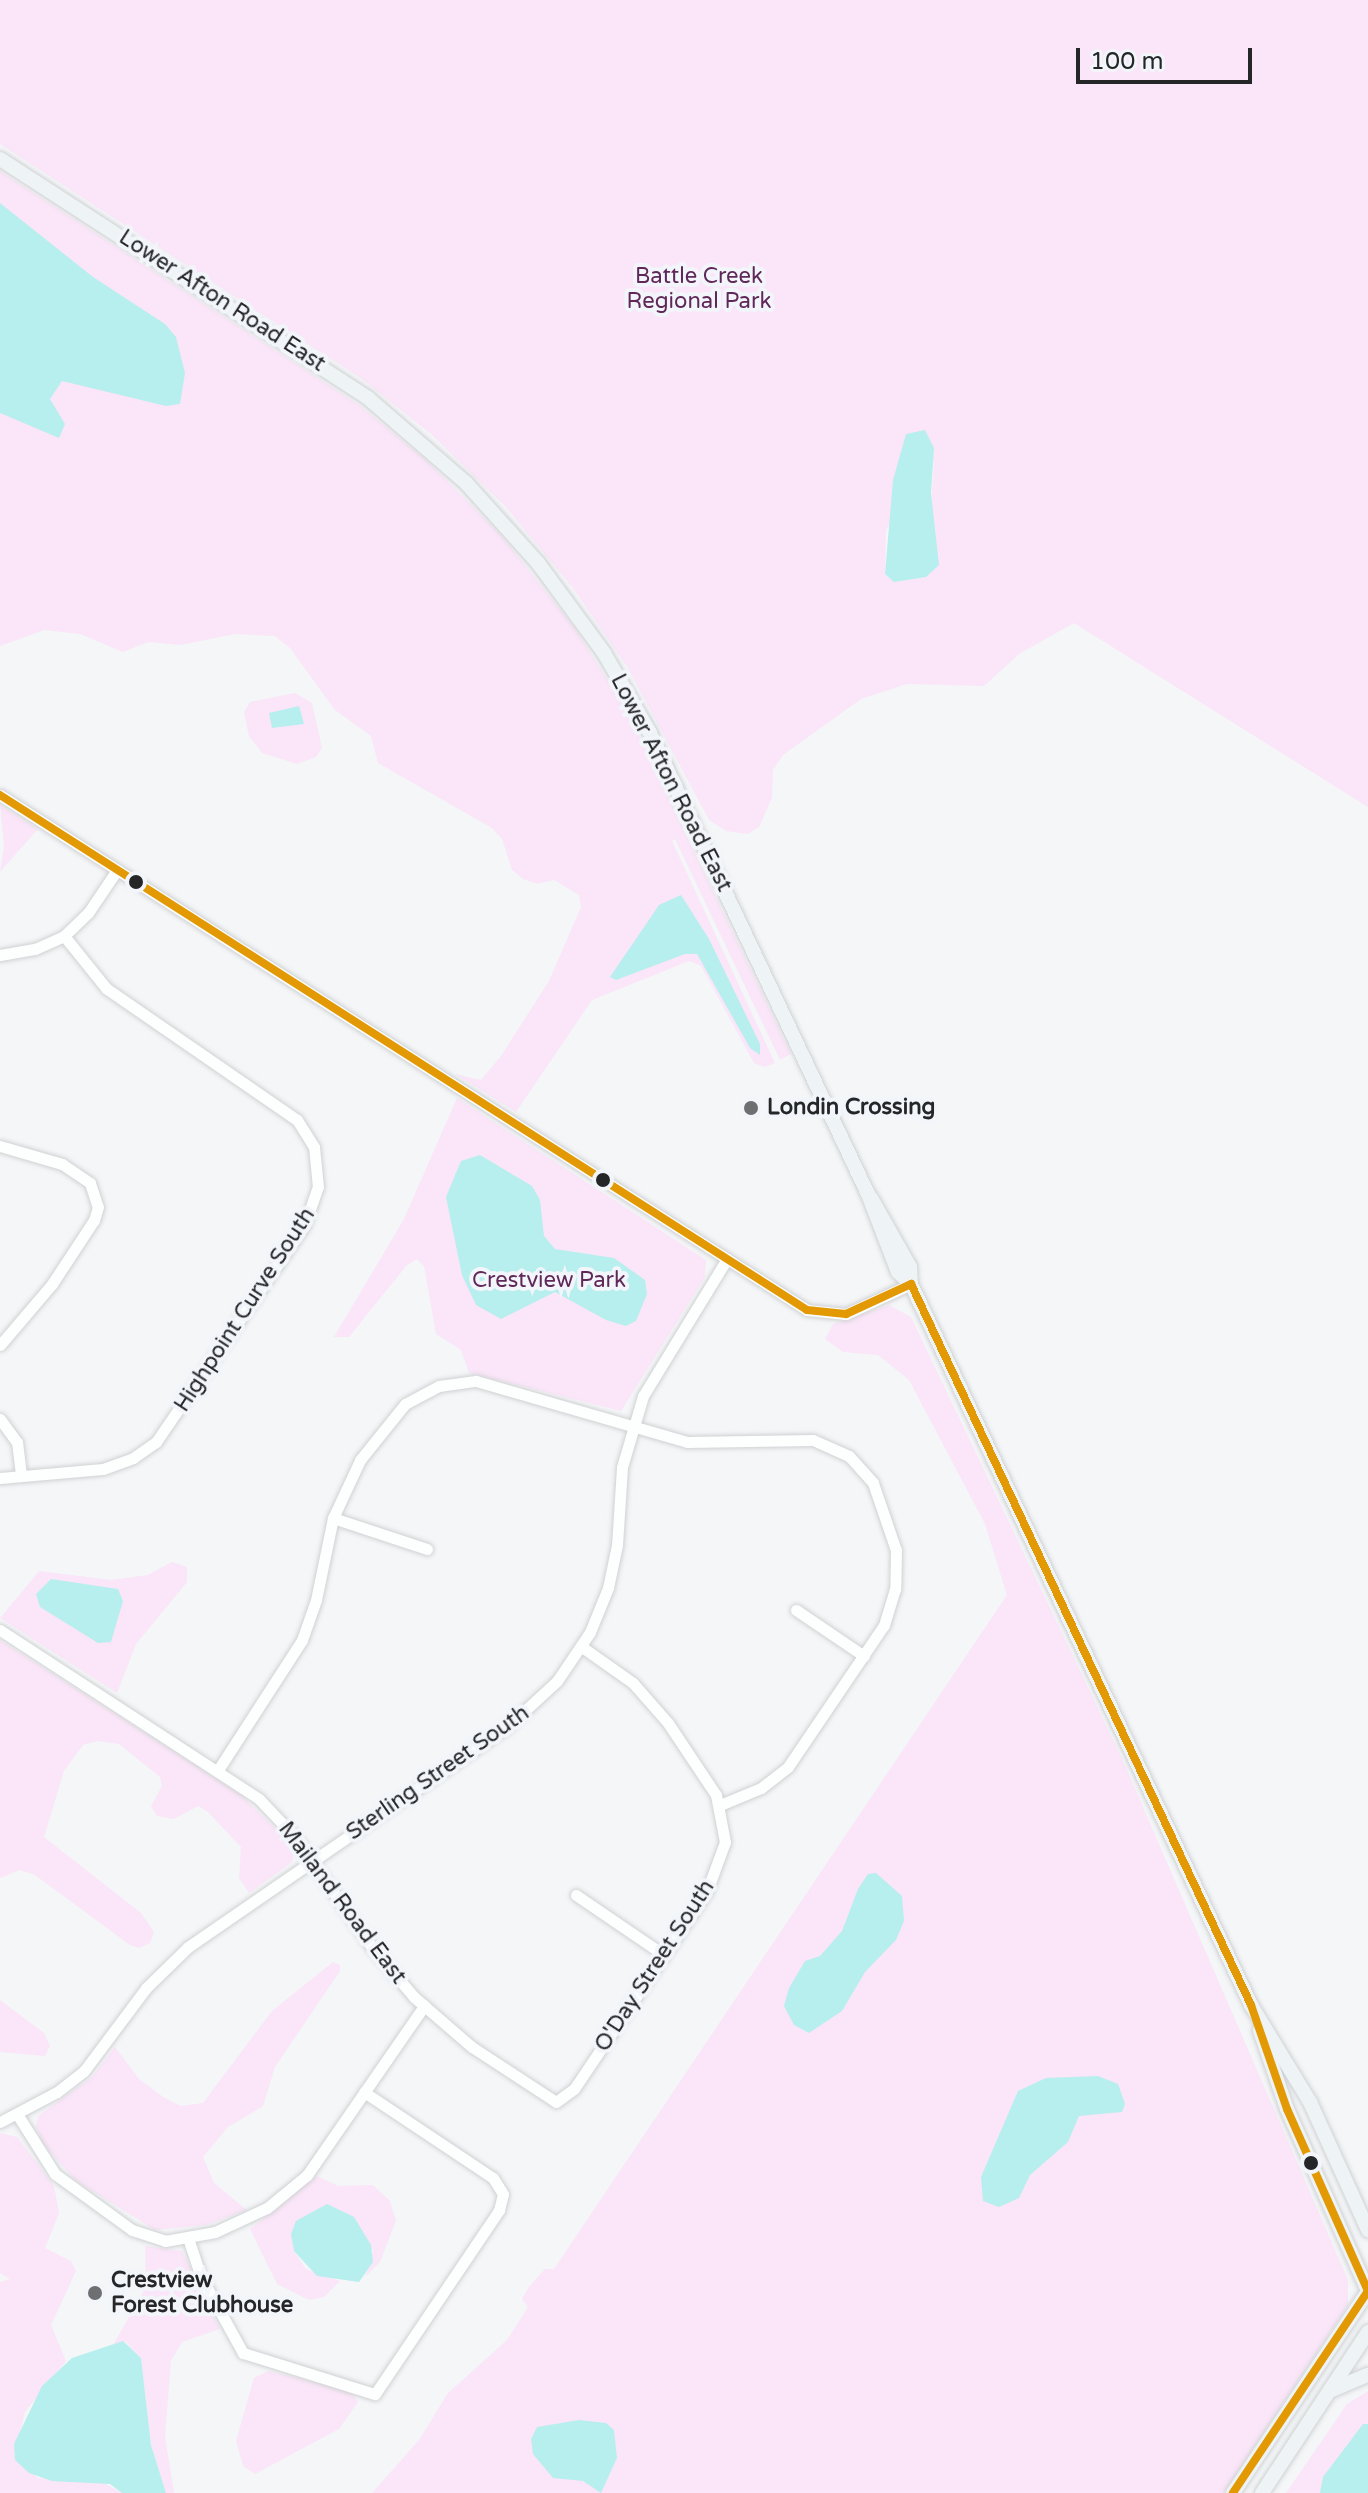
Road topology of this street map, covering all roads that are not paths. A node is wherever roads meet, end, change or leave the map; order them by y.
1 (0, 159) edge
2 (0, 795) edge
3 (117, 870) junction
4 (64, 936) junction
5 (0, 955) edge
6 (0, 1146) edge
7 (727, 1259) junction
8 (911, 1284) junction
9 (0, 1345) edge
10 (0, 1419) edge
11 (632, 1427) junction
12 (21, 1476) junction
13 (0, 1478) edge
14 (333, 1518) junction
15 (427, 1549) dead end
16 (796, 1610) dead end
17 (0, 1630) edge
18 (582, 1647) junction
19 (864, 1656) junction
20 (218, 1770) junction
21 (720, 1805) junction
22 (312, 1861) junction
23 (576, 1895) dead end
24 (664, 1955) junction
25 (1251, 2005) junction
26 (424, 2006) junction
27 (364, 2092) junction
28 (559, 2101) joint
29 (17, 2114) junction
30 (0, 2122) edge
31 (1345, 2180) junction
32 (1368, 2200) edge
33 (1368, 2230) edge
34 (188, 2238) junction
35 (1368, 2291) edge
36 (1368, 2332) edge
37 (1368, 2375) edge
38 (1329, 2392) junction
39 (1233, 2493) edge
40 (1262, 2493) edge

1 - 8 main road, Lower Afton Road East
2 - 3 street
3 - 4 street
3 - 7 street
4 - 5 street
4 - 12 street, Highpoint Curve South
6 - 9 street
7 - 8 street
7 - 11 street, Sterling Street South
8 - 25 main road, Lower Afton Road East
10 - 12 street
11 - 14 street
11 - 18 street, Sterling Street South
11 - 19 street
12 - 13 street, Highpoint Curve South
14 - 15 street
14 - 20 street
16 - 19 street
17 - 20 street, Mailand Road East
18 - 21 street
18 - 22 street, Sterling Street South
19 - 21 street
20 - 22 street, Mailand Road East
21 - 24 street, O'Day Street South
22 - 26 street, Mailand Road East
22 - 29 street, Sterling Street South
23 - 24 street
24 - 28 street, O'Day Street South
25 - 31 main road, Lower Afton Road East
25 - 35 main road, Lower Afton Road East
26 - 27 street
26 - 28 street, Mailand Road East
27 - 34 street
27 - 34 street
29 - 30 street, Sterling Street South
29 - 34 street
31 - 32 main road
31 - 33 main road, Lower Afton Road East
35 - 39 main road
36 - 38 main road
37 - 38 main road
38 - 40 main road

